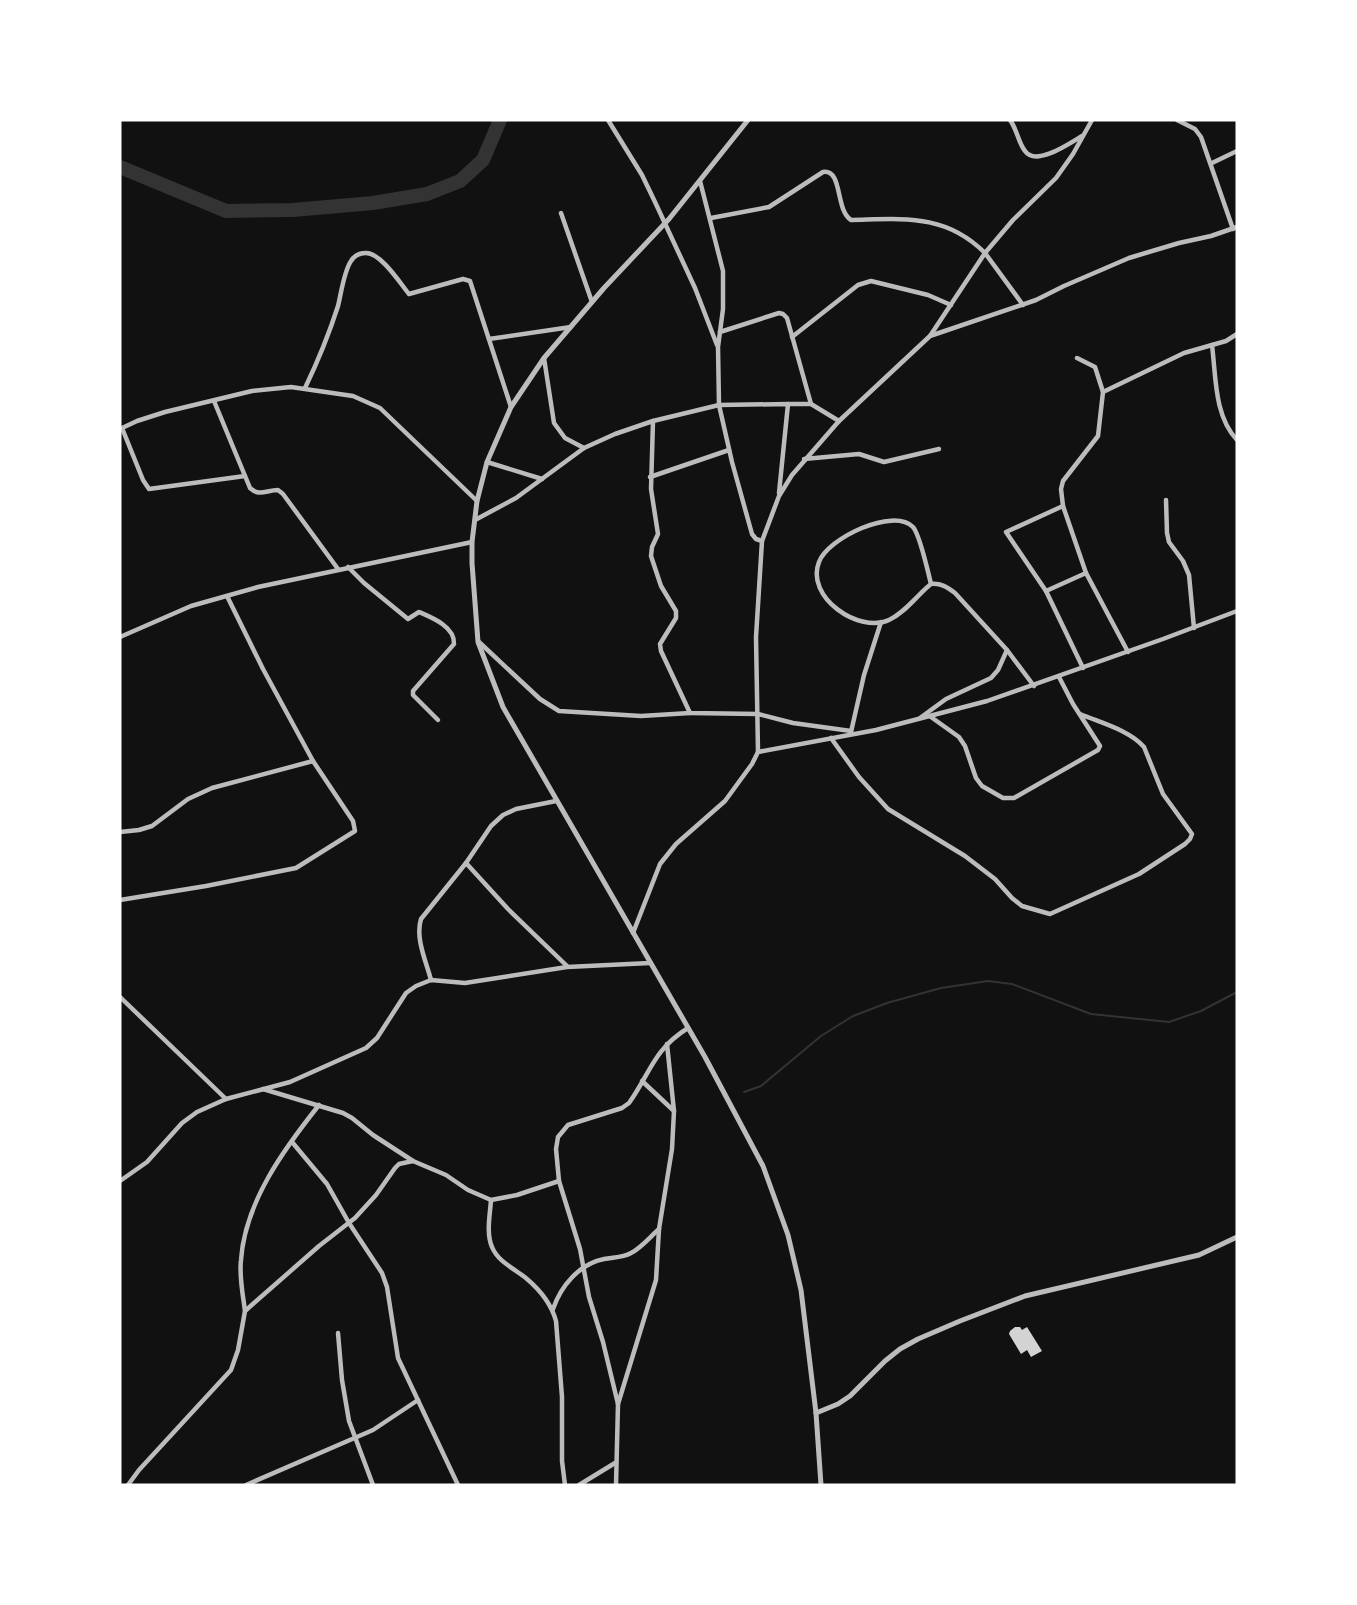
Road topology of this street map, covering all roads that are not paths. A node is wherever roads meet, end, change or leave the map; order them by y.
1 (608, 120) edge
2 (748, 120) edge
3 (1010, 120) edge
4 (1092, 120) edge
5 (1177, 120) edge
6 (1082, 136) junction
7 (1237, 151) edge
8 (1212, 163) junction
9 (700, 181) junction
10 (561, 213) dead end
11 (711, 218) junction
12 (665, 224) junction
13 (1235, 228) edge
14 (985, 253) junction
15 (592, 302) junction
16 (951, 305) junction
17 (1023, 305) junction
18 (571, 327) junction
19 (720, 332) junction
20 (1237, 334) edge
21 (930, 336) junction
22 (792, 337) junction
23 (489, 339) junction
24 (1212, 345) junction
25 (718, 347) junction
26 (544, 357) junction
27 (1077, 358) dead end
28 (305, 388) junction
29 (1103, 392) junction
30 (214, 401) junction
31 (788, 404) junction
32 (811, 404) junction
33 (719, 405) junction
34 (511, 407) junction
35 (653, 421) junction
36 (838, 421) junction
37 (121, 428) edge
38 (1237, 440) edge
39 (584, 448) junction
40 (939, 449) dead end
41 (729, 450) junction
42 (804, 459) junction
43 (487, 462) junction
44 (245, 476) junction
45 (650, 477) junction
46 (542, 479) junction
47 (779, 496) junction
48 (1166, 500) dead end
49 (477, 501) junction
50 (1063, 506) junction
51 (475, 520) junction
52 (762, 541) junction
53 (472, 542) junction
54 (348, 567) junction
55 (338, 569) junction
56 (1086, 573) junction
57 (931, 584) junction
58 (1046, 591) junction
59 (227, 596) junction
60 (1237, 610) edge
61 (880, 622) junction
62 (1194, 628) junction
63 (120, 638) edge
64 (478, 642) junction
65 (1007, 650) junction
66 (1128, 652) junction
67 (1083, 668) junction
68 (1059, 676) junction
69 (1034, 686) junction
70 (690, 713) junction
71 (758, 714) junction
72 (1080, 714) junction
73 (931, 717) junction
74 (438, 720) dead end
75 (917, 721) junction
76 (851, 733) junction
77 (831, 738) junction
78 (758, 752) junction
79 (313, 761) junction
80 (556, 801) junction
81 (120, 832) edge
82 (466, 863) junction
83 (120, 900) edge
84 (633, 933) junction
85 (650, 963) junction
86 (567, 967) junction
87 (431, 980) junction
88 (120, 997) edge
89 (688, 1028) junction
90 (667, 1044) junction
91 (642, 1082) junction
92 (261, 1089) junction
93 (226, 1098) junction
94 (319, 1106) junction
95 (674, 1111) junction
96 (292, 1142) junction
97 (413, 1161) junction
98 (120, 1181) edge
99 (559, 1181) junction
100 (491, 1200) junction
101 (349, 1223) junction
102 (659, 1229) junction
103 (1237, 1237) edge
104 (583, 1266) junction
105 (553, 1309) junction
106 (245, 1311) junction
107 (338, 1333) dead end
108 (418, 1400) junction
109 (618, 1404) junction
110 (816, 1413) junction
111 (355, 1438) junction
112 (616, 1463) junction
113 (128, 1485) edge
114 (246, 1485) edge
115 (373, 1485) edge
116 (458, 1485) edge
117 (565, 1485) edge
118 (579, 1485) edge
119 (616, 1485) edge
120 (821, 1485) edge

1 - 12 street
2 - 9 street
3 - 6 street
4 - 6 street
5 - 8 street
6 - 14 street
7 - 8 street
8 - 13 street
9 - 11 street
9 - 12 street
10 - 15 street
11 - 14 street
11 - 19 street
12 - 15 street
12 - 25 street
13 - 17 street
14 - 16 street
14 - 17 street
15 - 18 street
16 - 21 street
16 - 22 street
17 - 21 street
18 - 23 street
18 - 26 street
19 - 22 street
19 - 25 street
20 - 24 street
21 - 36 street
22 - 32 street
23 - 28 street
23 - 34 street
24 - 29 street
24 - 38 street
25 - 33 street
26 - 34 street
26 - 39 street
27 - 29 street
28 - 30 street
28 - 49 street
29 - 50 street
30 - 37 street
30 - 44 street
31 - 32 street
31 - 33 street
31 - 47 street
32 - 36 street
33 - 35 street
33 - 41 street
34 - 43 street
35 - 39 street
35 - 45 street
36 - 42 street
37 - 44 street
39 - 46 street
40 - 42 street
41 - 45 street
41 - 52 street
42 - 47 street
43 - 46 street
43 - 49 street
44 - 55 street
45 - 70 street
46 - 51 street
47 - 52 street
48 - 62 street
49 - 51 street
50 - 56 street
50 - 58 street
51 - 53 street
52 - 71 street
53 - 54 street
53 - 64 street
54 - 55 street
54 - 74 street
55 - 59 street
56 - 58 street
56 - 66 street
57 - 61 street
57 - 61 street
57 - 65 street
58 - 67 street
59 - 63 street
59 - 79 street
60 - 62 street
61 - 76 street
62 - 66 street
64 - 70 street
64 - 80 street
65 - 69 street
65 - 75 street
66 - 67 street
67 - 68 street
68 - 69 street
68 - 72 street
69 - 73 street
70 - 71 street
71 - 76 street
71 - 78 street
72 - 73 street
72 - 77 street
73 - 75 street
75 - 76 street
76 - 77 street
77 - 78 street
78 - 84 street
79 - 81 street
79 - 83 street
80 - 82 street
80 - 84 street
82 - 86 street
82 - 87 street
84 - 85 street
85 - 86 street
85 - 89 street
86 - 87 street
87 - 92 street
88 - 93 street
89 - 90 street
89 - 110 street
90 - 91 street
90 - 95 street
91 - 95 street
91 - 99 street
92 - 93 street
92 - 94 street
93 - 98 street
94 - 96 street
94 - 97 street
95 - 102 street
96 - 101 street
96 - 106 street
97 - 100 street
97 - 101 street
99 - 100 street
99 - 104 street
100 - 105 street
101 - 106 street
101 - 108 street
102 - 104 street
102 - 109 street
103 - 110 street
104 - 105 street
104 - 109 street
105 - 117 street
106 - 113 street
107 - 111 street
108 - 111 street
108 - 116 street
109 - 112 street
110 - 120 street
111 - 114 street
111 - 115 street
112 - 118 street
112 - 119 street

